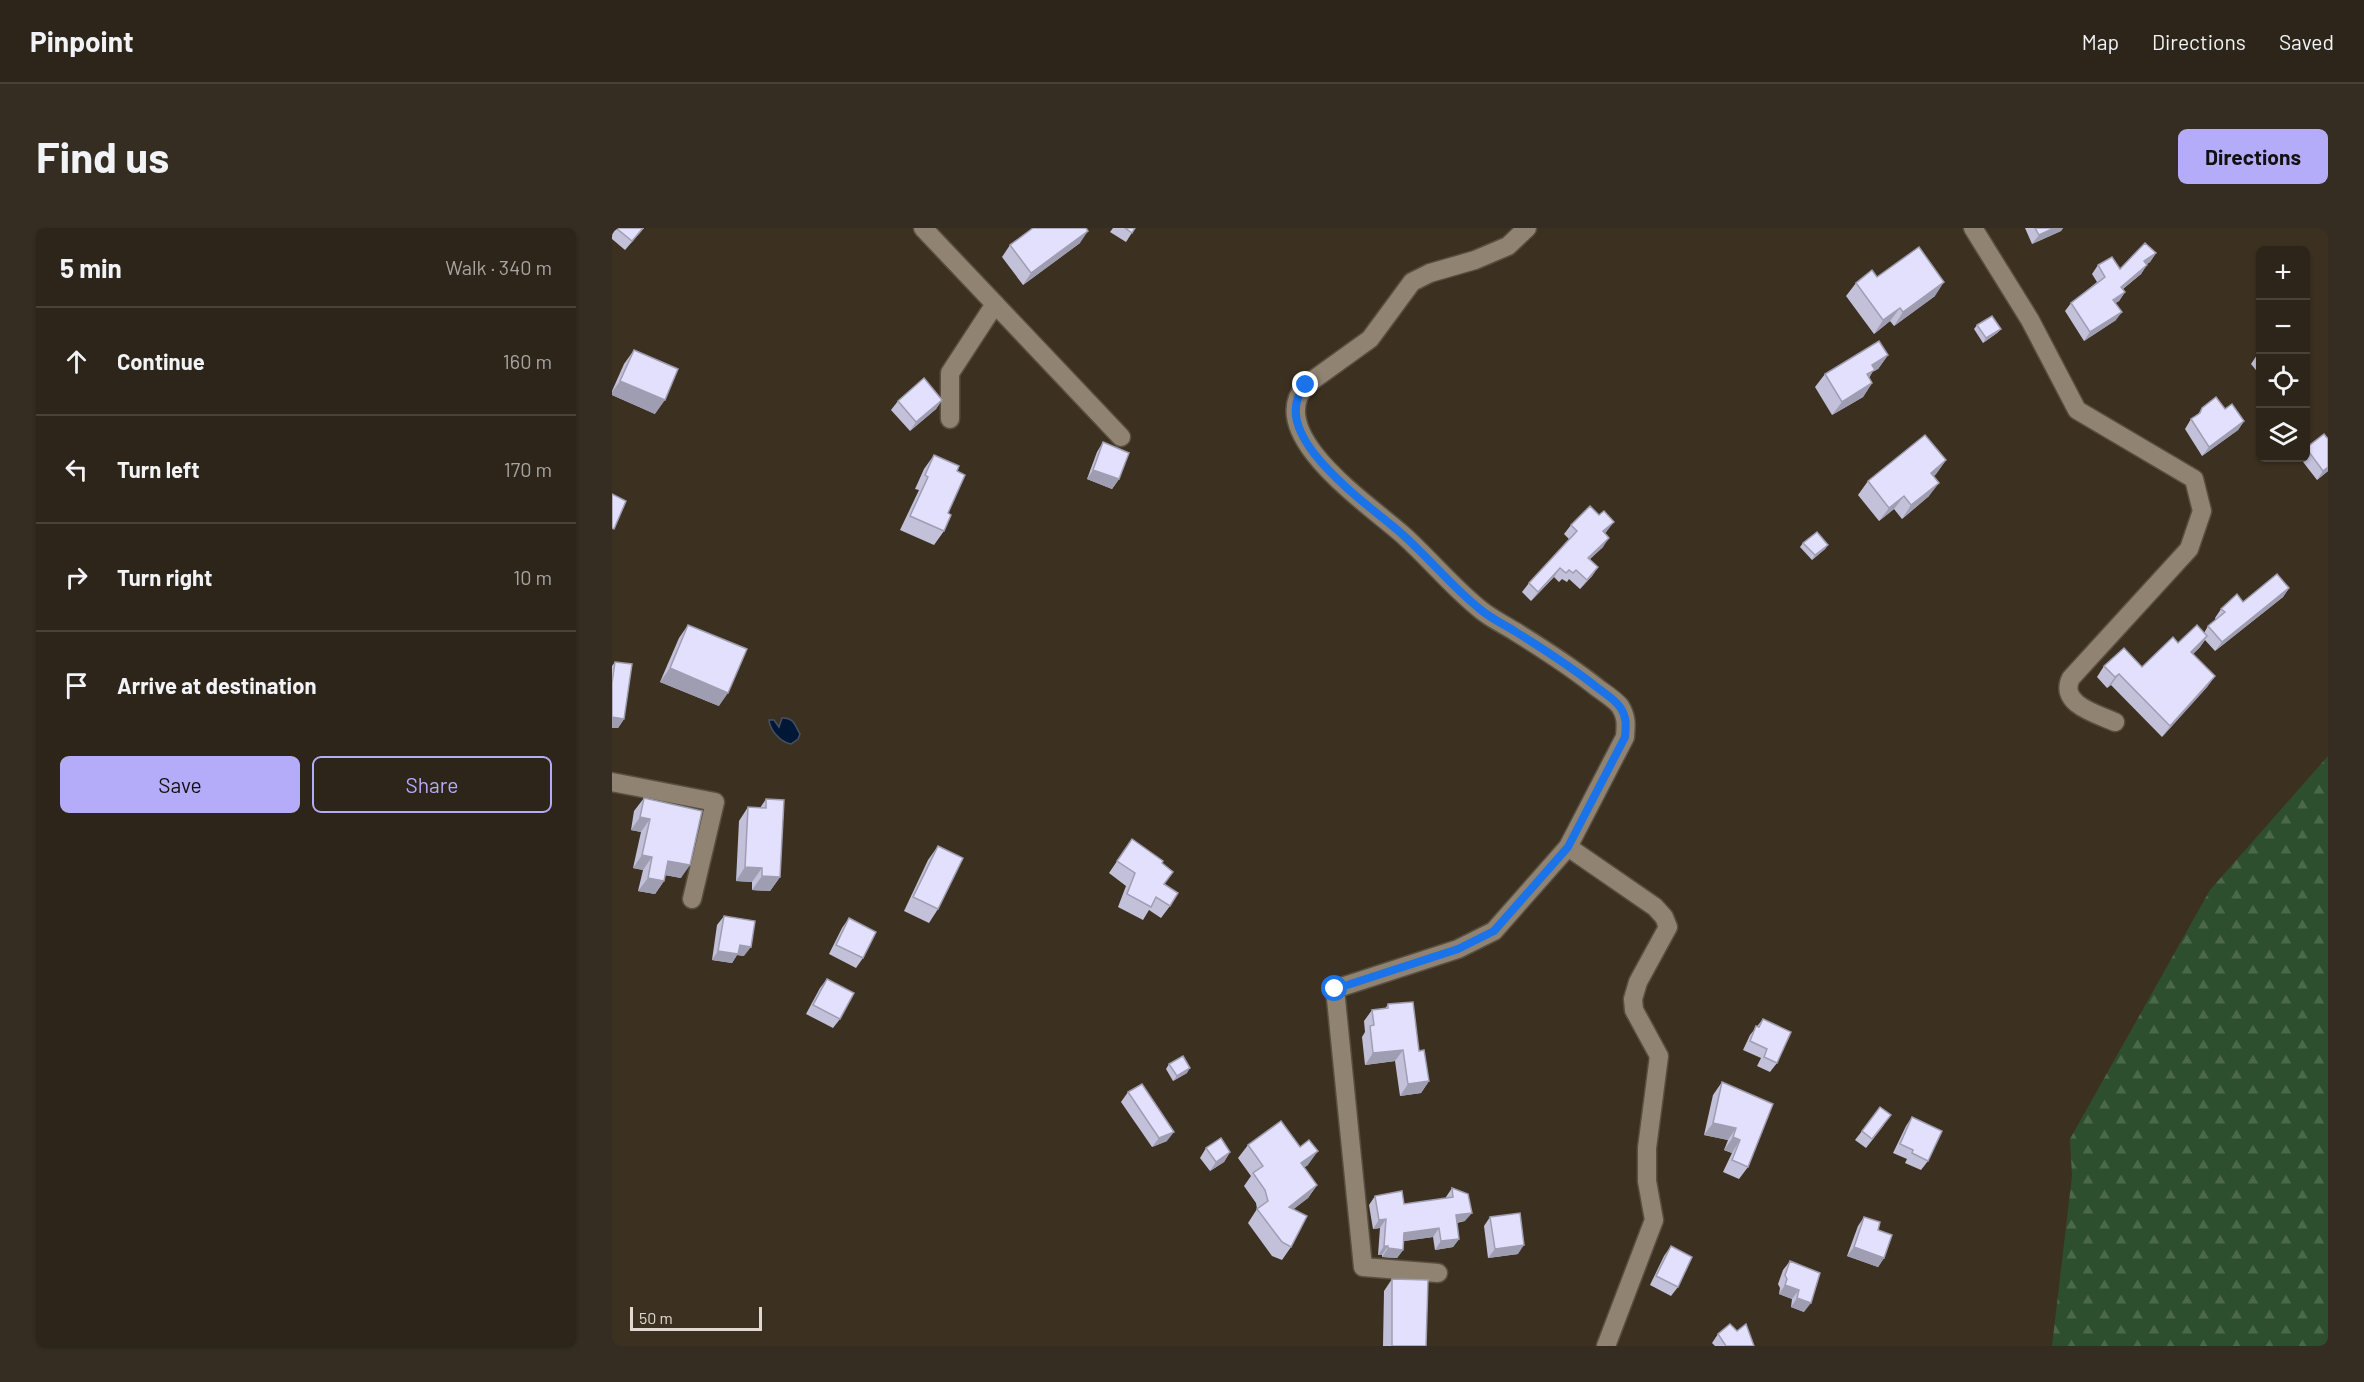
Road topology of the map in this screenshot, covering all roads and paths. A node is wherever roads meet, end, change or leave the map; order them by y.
1 (923, 228) edge
2 (1527, 228) edge
3 (1972, 228) edge
4 (995, 304) junction
5 (950, 419) dead end
6 (1121, 437) dead end
7 (2115, 722) dead end
8 (612, 782) edge
9 (1568, 847) junction
10 (692, 899) dead end
11 (1438, 1273) dead end
12 (1606, 1346) edge

1 - 4 street
2 - 9 street
3 - 7 street
4 - 5 street
4 - 6 street
8 - 10 street
9 - 11 street
9 - 12 street

